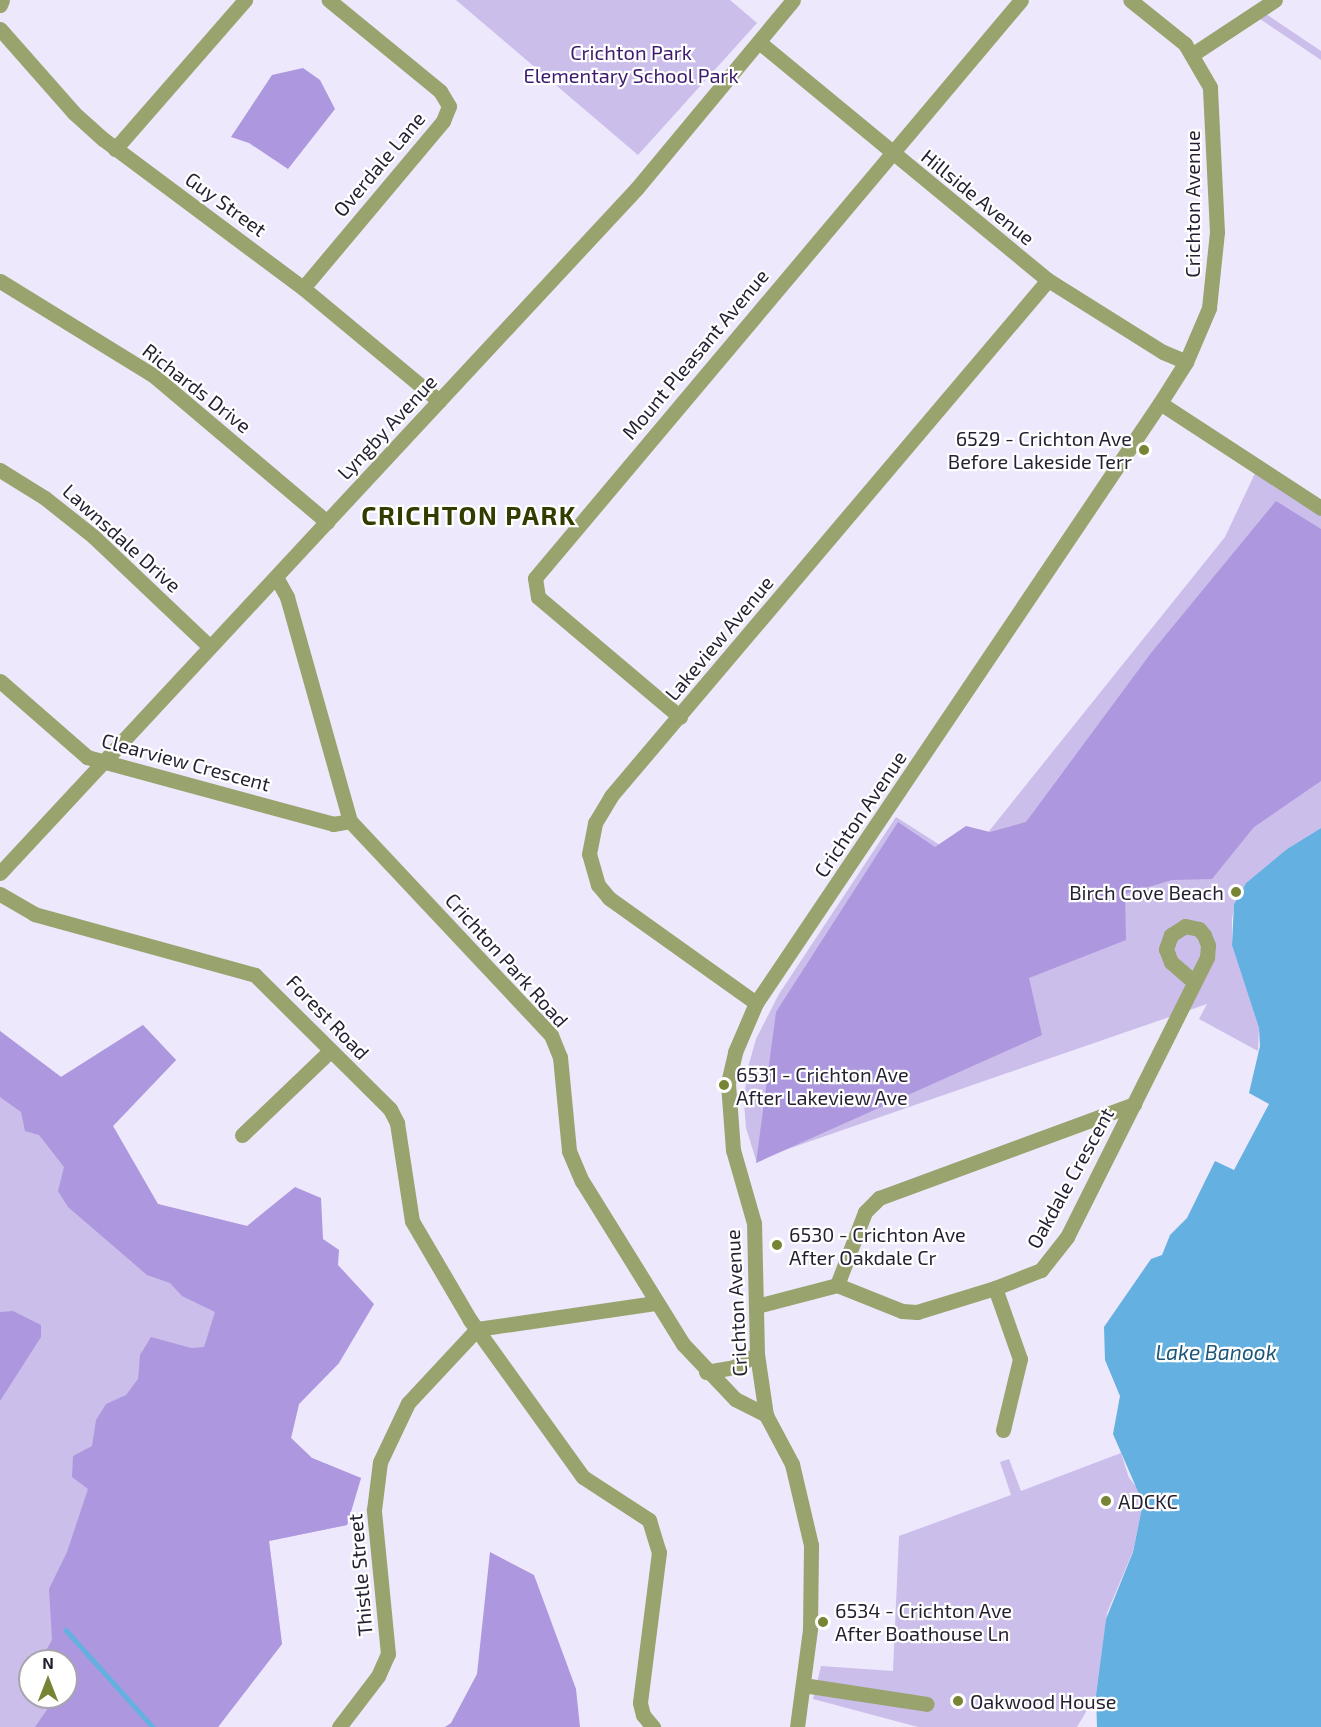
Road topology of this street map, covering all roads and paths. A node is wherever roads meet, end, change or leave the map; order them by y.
1 (3, 0) edge
2 (245, 0) edge
3 (329, 0) edge
4 (793, 0) edge
5 (1021, 0) edge
6 (1130, 0) edge
7 (1275, 0) edge
8 (0, 4) edge
9 (0, 28) edge
10 (759, 42) junction
11 (1193, 54) junction
12 (115, 149) junction
13 (892, 154) junction
14 (1048, 280) junction
15 (0, 281) edge
16 (303, 288) junction
17 (1186, 362) junction
18 (439, 401) junction
19 (1160, 403) junction
20 (0, 470) edge
21 (1321, 508) edge
22 (327, 522) junction
23 (276, 577) junction
24 (209, 646) junction
25 (0, 681) edge
26 (680, 717) junction
27 (102, 762) junction
28 (350, 821) junction
29 (0, 873) edge
30 (0, 894) edge
31 (1193, 981) dead end
32 (756, 1003) junction
33 (330, 1051) junction
34 (1134, 1104) junction
35 (242, 1136) dead end
36 (837, 1285) junction
37 (995, 1288) junction
38 (655, 1303) junction
39 (757, 1306) junction
40 (477, 1329) junction
41 (757, 1354) junction
42 (705, 1372) junction
43 (766, 1415) junction
44 (1003, 1430) dead end
45 (803, 1685) junction
46 (927, 1704) dead end
47 (339, 1727) edge
48 (653, 1727) edge
49 (797, 1727) edge

1 - 8 street
2 - 12 street
3 - 16 street, Overdale Lane
4 - 10 street, Lyngby Avenue
5 - 13 street, Mount Pleasant Avenue
6 - 11 street, Crichton Avenue
7 - 11 street
9 - 12 street, Guy Street
10 - 13 street, Hillside Avenue
10 - 18 street, Lyngby Avenue
11 - 17 street, Crichton Avenue
12 - 16 street, Guy Street
13 - 14 street, Hillside Avenue
13 - 26 street, Mount Pleasant Avenue
14 - 17 street, Hillside Avenue
14 - 26 street, Lakeview Avenue
15 - 22 street, Richards Drive
16 - 18 street, Guy Street
17 - 19 street, Crichton Avenue
18 - 22 street, Lyngby Avenue
19 - 21 street
19 - 32 street, Crichton Avenue
20 - 24 street, Lawnsdale Drive
22 - 23 street, Lyngby Avenue
23 - 24 street, Lyngby Avenue
23 - 28 street, Crichton Park Road
24 - 27 street, Lyngby Avenue
25 - 27 street, Clearview Crescent
26 - 32 street, Lakeview Avenue
27 - 28 street, Clearview Crescent
27 - 29 street, Lyngby Avenue
28 - 38 street, Crichton Park Road
30 - 33 street, Forest Road
31 - 34 street, Oakdale Crescent
32 - 39 street, Crichton Avenue
33 - 35 street
33 - 40 street, Forest Road
34 - 36 street, Oakdale Crescent
34 - 37 street, Oakdale Crescent
36 - 37 street, Oakdale Crescent
36 - 39 street
37 - 44 street
38 - 40 street
38 - 42 street, Crichton Park Road
39 - 41 street, Crichton Avenue
40 - 47 street, Thistle Street
40 - 48 street, Forest Road
41 - 42 street
41 - 43 street, Crichton Avenue
42 - 43 street, Crichton Park Road
43 - 45 street, Crichton Avenue
45 - 46 street
45 - 49 street, Crichton Avenue

